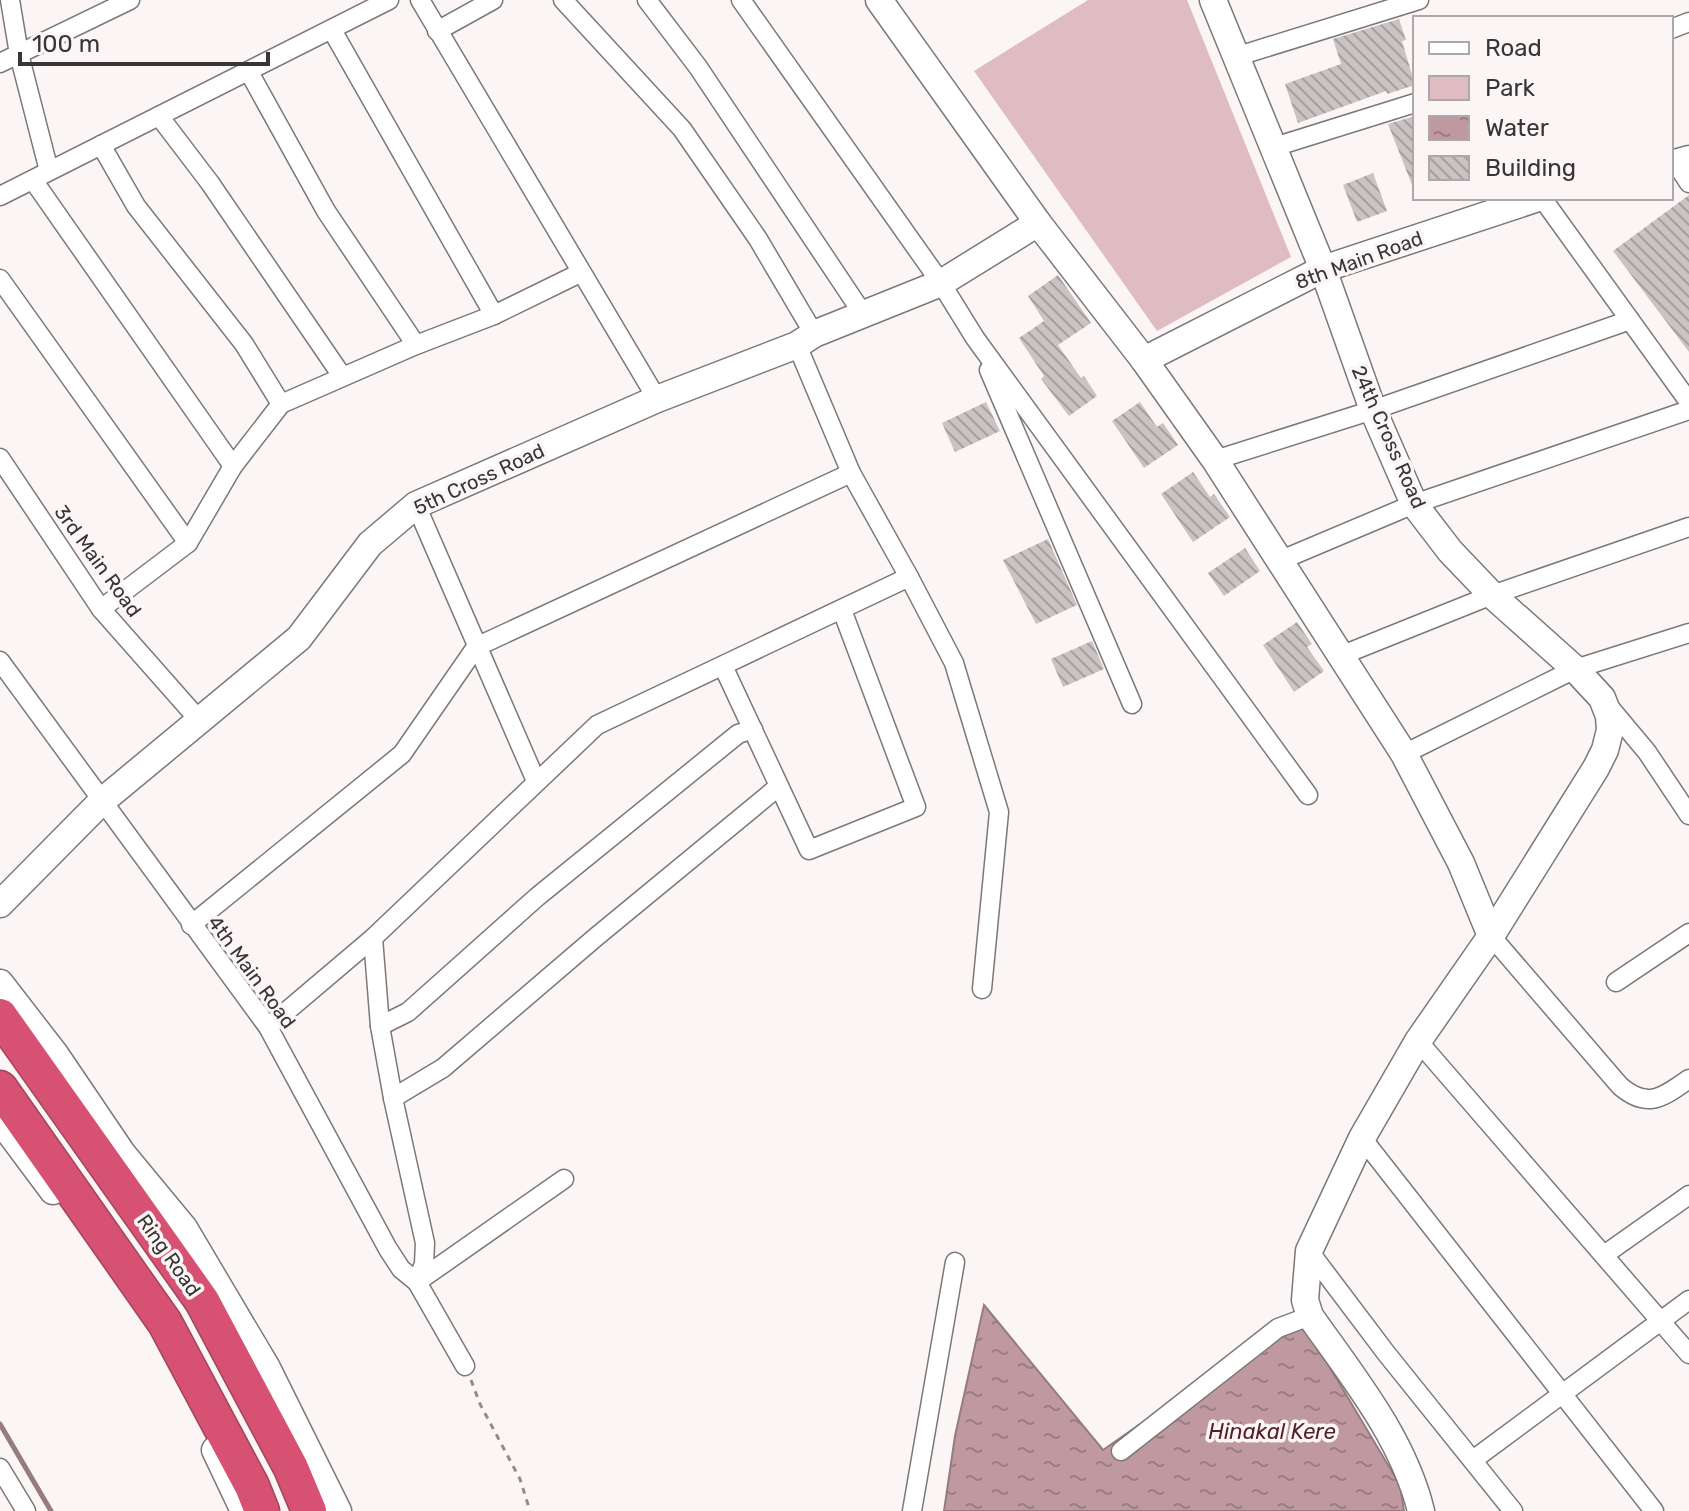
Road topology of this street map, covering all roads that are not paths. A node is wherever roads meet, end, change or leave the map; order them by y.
1 (10, 0) edge
2 (130, 0) edge
3 (389, 0) edge
4 (420, 0) edge
5 (493, 0) edge
6 (563, 0) edge
7 (647, 0) edge
8 (741, 0) edge
9 (879, 0) edge
10 (1213, 0) edge
11 (1419, 0) edge
12 (332, 30) junction
13 (437, 31) junction
14 (19, 54) junction
15 (1235, 57) junction
16 (0, 63) edge
17 (249, 72) junction
18 (1413, 104) edge
19 (159, 116) junction
20 (101, 145) junction
21 (1271, 148) junction
22 (41, 176) junction
23 (0, 196) edge
24 (1534, 200) edge
25 (1541, 200) edge
26 (1038, 223) junction
27 (1323, 269) junction
28 (580, 273) junction
29 (0, 279) edge
30 (941, 283) junction
31 (863, 314) junction
32 (494, 315) junction
33 (1630, 320) junction
34 (975, 338) junction
35 (806, 340) junction
36 (416, 345) junction
37 (1144, 360) junction
38 (342, 376) junction
39 (657, 399) junction
40 (1689, 402) edge
41 (281, 404) junction
42 (1373, 410) junction
43 (1689, 410) edge
44 (0, 458) edge
45 (1215, 460) junction
46 (233, 466) junction
47 (851, 473) junction
48 (1414, 504) junction
49 (416, 505) junction
50 (1689, 527) edge
51 (188, 543) junction
52 (1279, 561) junction
53 (909, 577) junction
54 (1492, 595) junction
55 (101, 609) junction
56 (842, 610) junction
57 (1689, 633) edge
58 (476, 647) junction
59 (1340, 656) junction
60 (0, 661) edge
61 (723, 666) junction
62 (1575, 669) junction
63 (1602, 698) junction
64 (1132, 704) dead end
65 (199, 720) junction
66 (753, 729) junction
67 (1404, 754) junction
68 (536, 781) junction
69 (778, 787) junction
70 (1308, 795) dead end
71 (101, 802) junction
72 (1689, 815) edge
73 (0, 904) edge
74 (191, 925) junction
75 (1689, 933) edge
76 (1491, 936) junction
77 (373, 938) junction
78 (1616, 982) dead end
79 (0, 983) edge
80 (982, 989) dead end
81 (0, 1016) edge
82 (380, 1026) junction
83 (268, 1027) junction
84 (1418, 1041) junction
85 (1689, 1079) edge
86 (0, 1088) edge
87 (393, 1098) junction
88 (0, 1120) edge
89 (1362, 1138) junction
90 (564, 1179) dead end
91 (1689, 1195) edge
92 (1309, 1251) junction
93 (1604, 1255) junction
94 (955, 1262) dead end
95 (417, 1282) junction
96 (1689, 1300) edge
97 (1310, 1316) junction
98 (1659, 1320) junction
99 (1689, 1354) edge
100 (465, 1366) road end
101 (1563, 1395) junction
102 (1121, 1451) dead end
103 (1473, 1460) junction
104 (0, 1468) edge
105 (7, 1496) edge
106 (26, 1511) edge
107 (244, 1511) edge
108 (262, 1511) edge
109 (309, 1511) edge
110 (338, 1511) edge
111 (912, 1511) edge
112 (1421, 1511) edge
113 (1513, 1511) edge
114 (1654, 1511) edge

1 - 14 street
2 - 14 street
3 - 12 street
4 - 13 street
5 - 13 street
6 - 35 street
7 - 31 street
8 - 30 street
9 - 26 street
10 - 15 street, 24th Cross Road
11 - 15 street
12 - 17 street
12 - 32 street
13 - 28 street
14 - 16 street
14 - 22 street
15 - 21 street, 24th Cross Road
17 - 19 street
17 - 36 street
18 - 21 street
19 - 20 street
19 - 38 street
20 - 22 street
20 - 41 street
21 - 27 street, 24th Cross Road
22 - 23 street
22 - 46 street
24 - 27 street, 8th Main Road
25 - 33 street
26 - 30 street, 5th Cross Road
26 - 37 street
27 - 37 street, 8th Main Road
27 - 42 street, 24th Cross Road
28 - 32 street
28 - 39 street
29 - 51 street
30 - 31 street, 5th Cross Road
30 - 34 street
31 - 35 street, 5th Cross Road
32 - 36 street
33 - 40 street
33 - 42 street
34 - 64 street
34 - 70 street
35 - 39 street, 5th Cross Road
35 - 47 street
36 - 38 street
37 - 45 street
38 - 41 street
39 - 49 street, 5th Cross Road
41 - 46 street
42 - 45 street
42 - 48 street, 24th Cross Road
43 - 48 street
44 - 55 street, 3rd Main Road
45 - 52 street
46 - 51 street
47 - 53 street
47 - 58 street
48 - 52 street
48 - 54 street, 24th Cross Road
49 - 58 street
49 - 65 street, 5th Cross Road
50 - 54 street
51 - 55 street
52 - 59 street
53 - 56 street
53 - 80 street
54 - 59 street
54 - 62 street, 24th Cross Road
55 - 65 street, 3rd Main Road
56 - 61 street
56 - 69 street
57 - 62 street
58 - 68 street
58 - 74 street
59 - 67 street
60 - 71 street, 4th Main Road
61 - 66 street
61 - 68 street
62 - 63 street, 24th Cross Road
62 - 67 street
63 - 72 street
63 - 76 street
65 - 71 street, 5th Cross Road
66 - 69 street
66 - 82 street
67 - 76 street
68 - 77 street
69 - 87 street
71 - 73 street, 5th Cross Road
71 - 74 street, 4th Main Road
74 - 83 street, 4th Main Road
75 - 78 street
76 - 84 street
76 - 85 street
77 - 82 street
77 - 83 street
79 - 110 street
81 - 109 highway, Ring Road
82 - 87 street
83 - 95 street, 4th Main Road
84 - 89 street
84 - 93 street
86 - 108 highway
87 - 95 street
88 - 107 street
89 - 92 street
89 - 101 street
90 - 95 street
91 - 93 street
92 - 97 street
92 - 103 street
93 - 98 street
94 - 111 street
95 - 100 street, 4th Main Road
96 - 98 street
97 - 102 street
97 - 112 street
98 - 99 street
98 - 101 street
101 - 103 street
101 - 114 street
103 - 113 street
104 - 105 street
105 - 106 street

